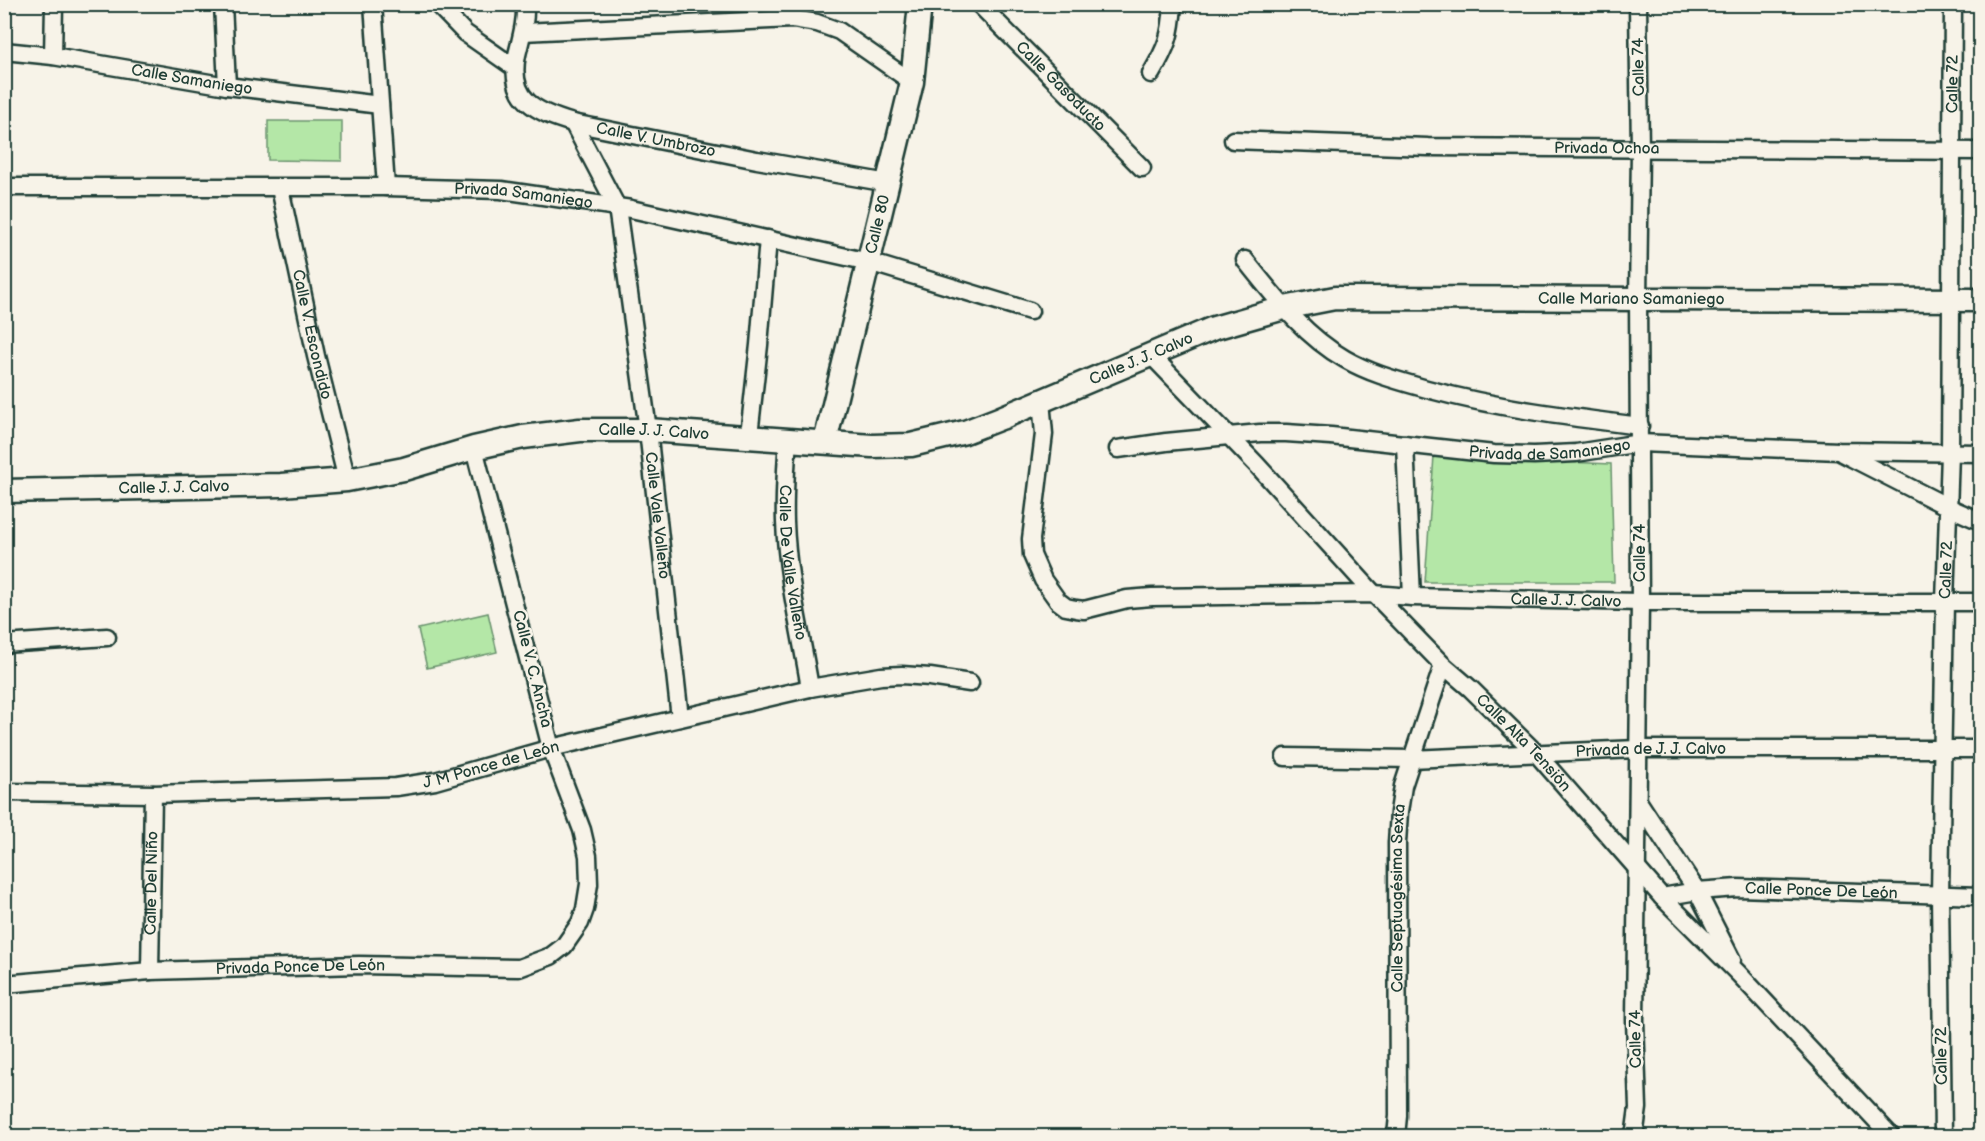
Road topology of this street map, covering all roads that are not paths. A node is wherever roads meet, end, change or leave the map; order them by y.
1 (54, 4) edge
2 (223, 4) edge
3 (373, 4) edge
4 (437, 4) edge
5 (525, 4) edge
6 (920, 4) edge
7 (979, 4) edge
8 (1173, 4) edge
9 (1638, 4) edge
10 (1953, 4) edge
11 (523, 32) junction
12 (4, 51) edge
13 (53, 56) junction
14 (515, 68) junction
15 (1151, 74) dead end
16 (912, 82) junction
17 (227, 86) junction
18 (380, 105) junction
19 (573, 123) junction
20 (1233, 140) dead end
21 (1640, 150) junction
22 (1980, 151) edge
23 (1951, 152) junction
24 (1142, 168) dead end
25 (888, 183) junction
26 (4, 187) edge
27 (280, 188) junction
28 (386, 188) junction
29 (617, 207) junction
30 (768, 239) junction
31 (1245, 260) dead end
32 (869, 262) junction
33 (1638, 300) junction
34 (1951, 300) junction
35 (1980, 300) edge
36 (1284, 308) junction
37 (1030, 311) dead end
38 (1151, 354) junction
39 (1041, 401) junction
40 (1640, 426) junction
41 (648, 430) junction
42 (749, 435) junction
43 (1230, 436) junction
44 (788, 438) junction
45 (825, 442) junction
46 (1640, 443) junction
47 (1405, 444) junction
48 (474, 448) junction
49 (1118, 449) dead end
50 (1839, 451) junction
51 (1950, 453) junction
52 (1980, 453) edge
53 (347, 480) junction
54 (4, 491) edge
55 (1948, 507) junction
56 (1980, 521) edge
57 (1374, 594) junction
58 (1412, 597) junction
59 (1640, 602) junction
60 (1945, 602) junction
61 (1980, 602) edge
62 (107, 637) dead end
63 (4, 644) edge
64 (1443, 665) junction
65 (970, 683) dead end
66 (810, 688) junction
67 (680, 718) junction
68 (551, 748) junction
69 (1942, 748) junction
70 (1637, 749) junction
71 (1980, 749) edge
72 (1536, 753) junction
73 (1285, 757) dead end
74 (1411, 759) junction
75 (4, 792) edge
76 (153, 794) junction
77 (1638, 801) junction
78 (1636, 867) junction
79 (1697, 891) junction
80 (1940, 895) junction
81 (1980, 896) edge
82 (1662, 897) junction
83 (580, 923) joint
84 (150, 971) junction
85 (1739, 974) junction
86 (4, 984) edge
87 (1396, 1137) edge
88 (1632, 1137) edge
89 (1891, 1137) edge
90 (1943, 1137) edge

1 - 13 street
2 - 17 street
3 - 18 street
4 - 14 street
5 - 11 street
6 - 16 street, Calle 80
7 - 24 street, Calle Gasoducto
8 - 15 street
9 - 21 street, Calle 74
10 - 23 street, Calle 72
11 - 14 street
11 - 16 street
12 - 13 street, Calle Samaniego
13 - 17 street, Calle Samaniego
14 - 19 street, Calle V. Umbrozo
16 - 25 street, Calle 80
17 - 18 street, Calle Samaniego
18 - 28 street
19 - 25 street, Calle V. Umbrozo
19 - 29 street, Calle Vale Valleño
20 - 21 street, Privada Ochoa
21 - 23 street, Privada Ochoa
21 - 33 street, Calle 74
22 - 23 street, Privada Ochoa
23 - 34 street, Calle 72
25 - 32 street, Calle 80
26 - 27 street, Privada Samaniego
27 - 28 street, Privada Samaniego
27 - 53 street, Calle V. Escondido
28 - 29 street, Privada Samaniego
29 - 30 street, Privada Samaniego
29 - 41 street, Calle Vale Valleño
30 - 32 street, Privada Samaniego
30 - 42 street
31 - 36 street
32 - 37 street, Privada Samaniego
32 - 45 street, Calle 80
33 - 34 street, Calle Mariano Samaniego
33 - 36 street, Calle Mariano Samaniego
33 - 40 street, Calle 74
34 - 35 street, Calle Mariano Samaniego
34 - 51 street, Calle 72
36 - 38 street, Calle J. J. Calvo
36 - 40 street, Privada de Samaniego
38 - 39 street, Calle J. J. Calvo
38 - 43 street, Calle Alta Tensión
39 - 45 street, Calle J. J. Calvo
39 - 57 street, Calle J. J. Calvo
40 - 46 street, Calle 74
41 - 42 street, Calle J. J. Calvo
41 - 48 street, Calle J. J. Calvo
41 - 67 street, Calle Vale Valleño
42 - 44 street, Calle J. J. Calvo
43 - 47 street, Privada de Samaniego
43 - 49 street, Privada de Samaniego
43 - 57 street, Calle Alta Tensión
44 - 45 street, Calle J. J. Calvo
44 - 66 street, Calle De Valle Valleño
46 - 47 street, Privada de Samaniego
46 - 50 street, Privada de Samaniego
46 - 59 street, Calle 74
47 - 58 street
48 - 53 street, Calle J. J. Calvo
48 - 68 street, Calle V. C. Ancha
50 - 51 street, Privada de Samaniego
50 - 55 street
51 - 52 street, Privada de Samaniego
51 - 55 street, Calle 72
53 - 54 street, Calle J. J. Calvo
55 - 56 street
55 - 60 street, Calle 72
57 - 58 street, Calle J. J. Calvo
57 - 64 street, Calle Alta Tensión
58 - 59 street, Calle J. J. Calvo
59 - 60 street, Calle J. J. Calvo
59 - 70 street, Calle 74
60 - 61 street, Calle J. J. Calvo
60 - 69 street, Calle 72
62 - 63 street
64 - 72 street, Calle Alta Tensión
64 - 74 street, Calle Septuagésima Sexta
65 - 66 street, J M Ponce de León
66 - 67 street, J M Ponce de León
67 - 68 street, J M Ponce de León
68 - 76 street, J M Ponce de León
68 - 83 street, Calle V. C. Ancha
69 - 70 street, Privada de J. J. Calvo
69 - 71 street, Privada de J. J. Calvo
69 - 80 street, Calle 72
70 - 72 street, Privada de J. J. Calvo
70 - 77 street, Calle 74
72 - 74 street, Privada de J. J. Calvo
72 - 78 street, Calle Alta Tensión
73 - 74 street, Privada de J. J. Calvo
74 - 87 street, Calle Septuagésima Sexta
75 - 76 street, J M Ponce de León
76 - 84 street, Calle Del Niño
77 - 78 street, Calle 74
77 - 79 street
78 - 82 street, Calle Alta Tensión
78 - 88 street, Calle 74
79 - 80 street, Calle Ponce De León
79 - 82 street, Calle Ponce De León
79 - 85 street
80 - 81 street, Calle Ponce De León
80 - 90 street, Calle 72
82 - 85 street, Calle Alta Tensión
83 - 84 street, Privada Ponce De León
84 - 86 street, Privada Ponce De León
85 - 89 street, Calle Alta Tensión

